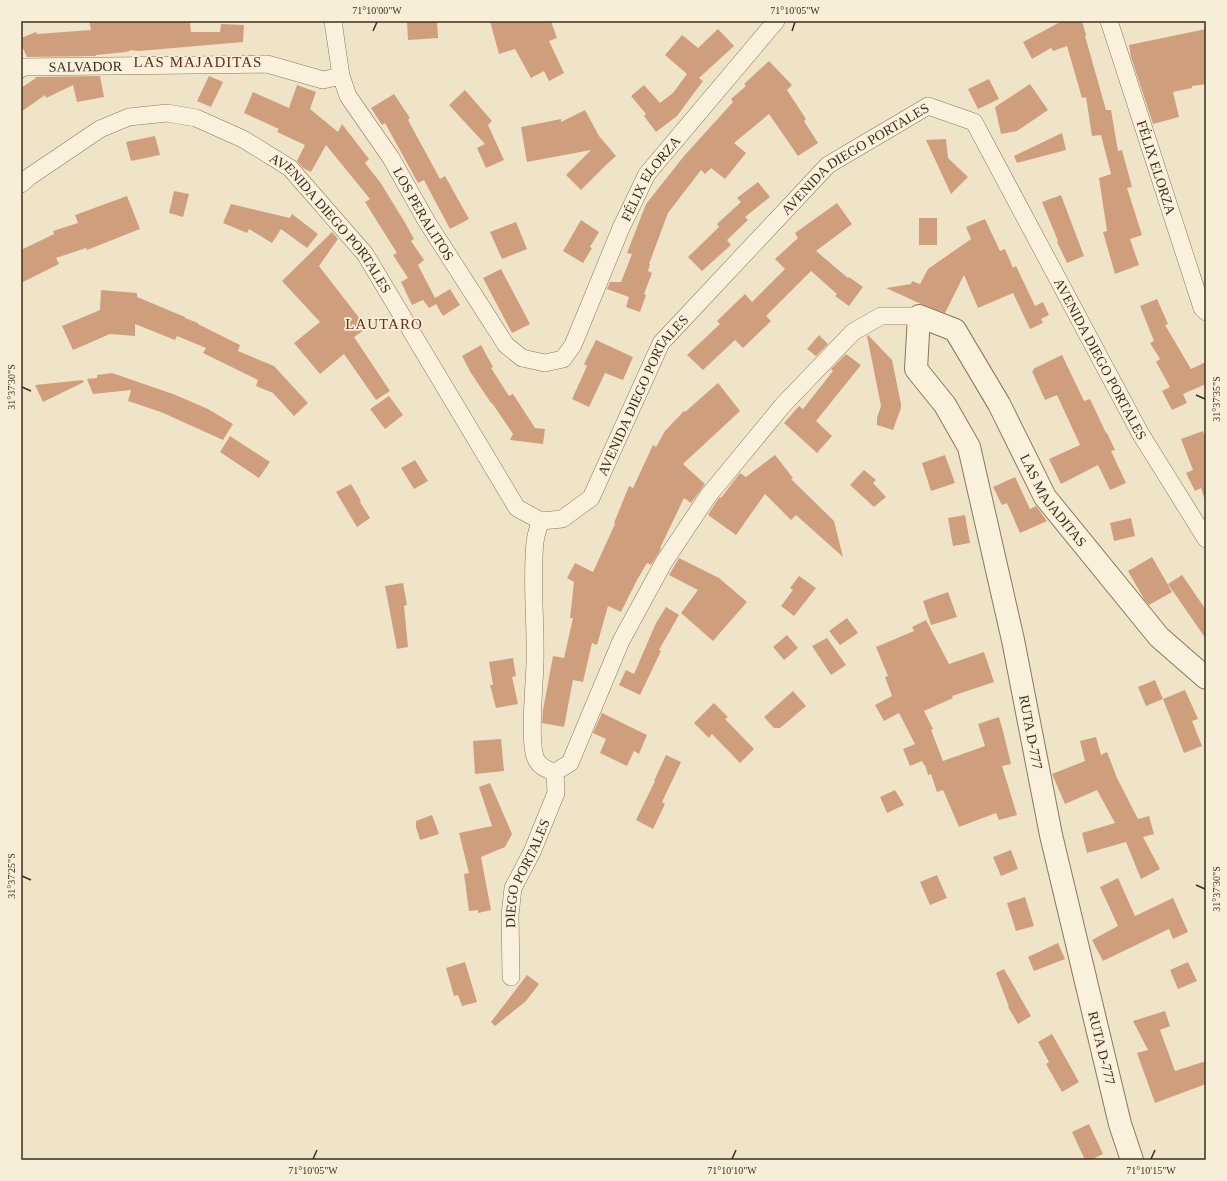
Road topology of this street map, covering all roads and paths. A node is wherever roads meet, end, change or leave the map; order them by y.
1 (333, 21) edge
2 (776, 21) edge
3 (1109, 21) edge
4 (21, 69) edge
5 (341, 76) junction
6 (21, 184) edge
7 (1206, 312) edge
8 (919, 316) junction
9 (563, 359) joint
10 (541, 521) junction
11 (1206, 539) edge
12 (1206, 678) edge
13 (555, 772) junction
14 (511, 977) dead end
15 (1132, 1160) edge

1 - 5 street, LOS PERALITOS
2 - 9 street, FÉLIX ELORZA
3 - 7 street, FÉLIX ELORZA
4 - 5 street, SALVADOR
5 - 9 street, LOS PERALITOS
6 - 10 street, AVENIDA DIEGO PORTALES
8 - 12 street, LAS MAJADITAS
8 - 13 street
8 - 15 street, RUTA D-777
10 - 11 street, AVENIDA DIEGO PORTALES
10 - 13 street
13 - 14 street, DIEGO PORTALES

